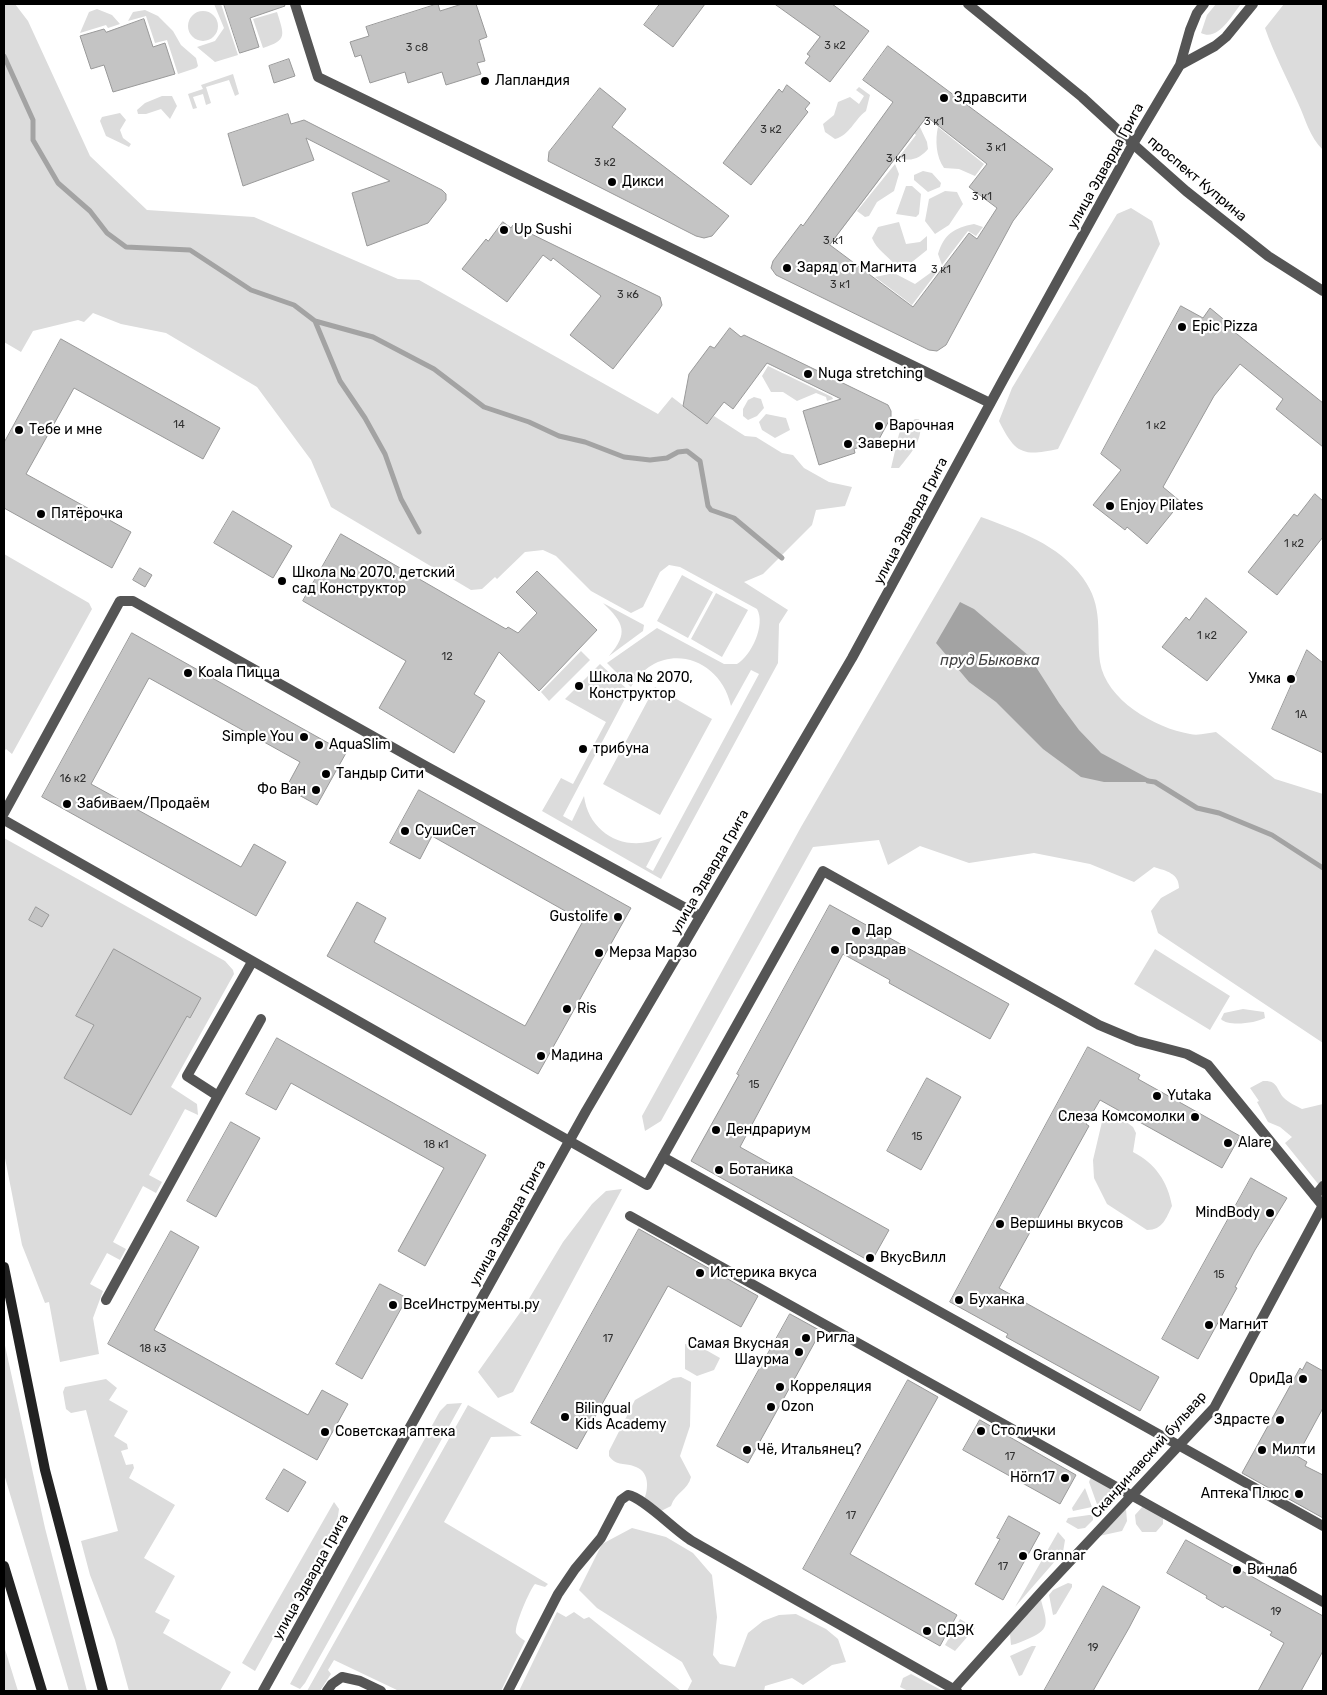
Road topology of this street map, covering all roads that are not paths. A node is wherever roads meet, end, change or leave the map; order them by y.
1 (295, 4) edge
2 (968, 4) edge
3 (1204, 4) edge
4 (1253, 4) edge
5 (1180, 66) junction
6 (1133, 144) junction
7 (1323, 291) edge
8 (990, 402) junction
9 (4, 813) edge
10 (4, 820) edge
11 (700, 916) junction
12 (252, 962) junction
13 (261, 1019) dead end
14 (218, 1096) junction
15 (571, 1140) junction
16 (662, 1157) junction
17 (1323, 1186) edge
18 (1315, 1196) junction
19 (1323, 1206) edge
20 (630, 1216) dead end
21 (4, 1267) edge
22 (106, 1300) dead end
23 (1180, 1445) junction
24 (1133, 1495) junction
25 (1323, 1526) edge
26 (4, 1566) edge
27 (1323, 1602) edge
28 (954, 1690) edge
29 (42, 1691) edge
30 (103, 1691) edge
31 (263, 1691) edge
32 (327, 1691) edge
33 (381, 1691) edge
34 (508, 1691) edge

1 - 8 street
2 - 6 street, проспект Куприна
3 - 5 street, улица Эдварда Грига
4 - 5 street, улица Эдварда Грига
5 - 6 street, улица Эдварда Грига
6 - 7 street, проспект Куприна
6 - 8 street, улица Эдварда Грига
8 - 11 street, улица Эдварда Грига
9 - 11 street
10 - 12 street
11 - 15 street, улица Эдварда Грига
12 - 14 street
12 - 15 street
13 - 14 street
14 - 22 street
15 - 16 street
15 - 31 street, улица Эдварда Грига
16 - 18 street
16 - 23 street
17 - 18 street
18 - 19 street
19 - 23 street, Скандинавский бульвар
20 - 24 street
21 - 30 main road
23 - 24 street, Скандинавский бульвар
23 - 25 street
24 - 27 street
24 - 28 street, Скандинавский бульвар
26 - 29 main road
28 - 34 street
32 - 33 street

